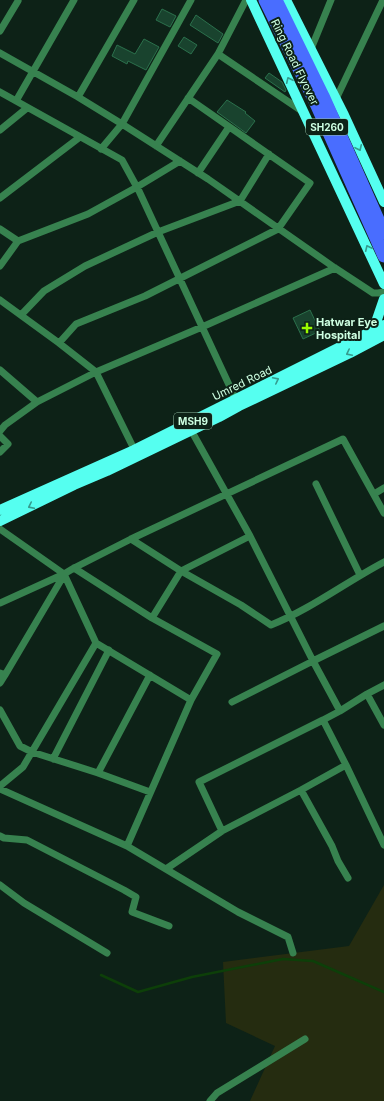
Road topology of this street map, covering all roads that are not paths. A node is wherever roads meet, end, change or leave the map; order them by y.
1 (17, 0) edge
2 (74, 0) edge
3 (134, 0) edge
4 (191, 0) edge
5 (246, 0) edge
6 (251, 0) edge
7 (265, 0) edge
8 (276, 0) edge
9 (286, 0) edge
10 (331, 0) edge
11 (383, 0) edge
12 (0, 31) edge
13 (310, 49) junction
14 (0, 53) edge
15 (218, 54) junction
16 (33, 72) junction
17 (0, 92) edge
18 (78, 97) junction
19 (188, 98) junction
20 (336, 99) junction
21 (16, 101) junction
22 (28, 108) junction
23 (305, 113) junction
24 (122, 124) junction
25 (230, 127) junction
26 (0, 130) edge
27 (80, 137) junction
28 (156, 146) junction
29 (101, 149) junction
30 (269, 154) junction
31 (180, 162) junction
32 (198, 173) junction
33 (137, 187) junction
34 (0, 198) edge
35 (240, 202) junction
36 (384, 202) edge
37 (0, 229) edge
38 (278, 229) junction
39 (158, 232) junction
40 (384, 233) edge
41 (18, 240) junction
42 (384, 256) edge
43 (0, 266) edge
44 (335, 268) junction
45 (180, 279) junction
46 (384, 284) edge
47 (384, 292) edge
48 (384, 299) edge
49 (0, 300) edge
50 (21, 315) junction
51 (384, 325) edge
52 (202, 327) junction
53 (380, 336) edge
54 (59, 343) junction
55 (0, 370) edge
56 (96, 372) junction
57 (37, 402) junction
58 (238, 403) junction
59 (192, 430) junction
60 (0, 431) edge
61 (0, 436) edge
62 (0, 452) edge
63 (136, 453) junction
64 (316, 484) dead end
65 (384, 488) edge
66 (226, 494) junction
67 (374, 494) junction
68 (0, 510) edge
69 (384, 513) edge
70 (0, 521) edge
71 (0, 529) edge
72 (250, 536) junction
73 (131, 540) junction
74 (384, 562) edge
75 (74, 568) junction
76 (181, 571) junction
77 (64, 574) junction
78 (360, 575) junction
79 (0, 603) edge
80 (290, 617) junction
81 (152, 618) junction
82 (384, 626) edge
83 (96, 643) junction
84 (109, 650) junction
85 (313, 661) junction
86 (2, 674) edge
87 (150, 675) junction
88 (0, 683) edge
89 (384, 685) edge
90 (367, 694) junction
91 (191, 700) junction
92 (232, 702) dead end
93 (0, 710) edge
94 (340, 711) junction
95 (323, 720) junction
96 (384, 724) edge
97 (32, 752) junction
98 (53, 759) junction
99 (346, 765) junction
100 (98, 773) junction
101 (0, 787) edge
102 (301, 790) junction
103 (150, 792) junction
104 (222, 831) junction
105 (0, 836) edge
106 (384, 845) edge
107 (127, 846) junction
108 (166, 869) junction
109 (348, 878) dead end
110 (0, 885) edge
111 (169, 926) dead end
112 (107, 952) dead end
113 (293, 953) dead end
114 (305, 1039) dead end
115 (210, 1101) edge

1 - 12 street
2 - 16 street
3 - 18 street
4 - 24 street
5 - 15 street
23 -> 6 main road
7 - 42 highway, Ring Road Flyover / SH260
8 - 40 highway, Ring Road Flyover / SH260
9 - 13 main road
10 - 13 street
11 - 20 street
13 - 20 main road
14 - 16 street
15 - 19 street
15 - 23 street
16 - 18 street
16 - 21 street
17 - 21 street
18 - 24 street
19 - 25 street
19 - 28 street
20 -> 36 main road
21 - 22 street
22 - 26 street
22 - 27 street
46 -> 23 main road
24 - 28 street
24 - 29 street
25 - 30 street
25 - 32 street
27 - 29 street
27 - 34 street
28 - 31 street
29 - 33 street
30 - 35 street
30 - 38 street
31 - 32 street
31 - 33 street
32 - 35 street
33 - 39 street
33 - 41 street
35 - 38 street
35 - 39 street
37 - 41 street
38 - 44 street
38 - 45 street
39 - 45 street
39 - 50 street
41 - 43 street
44 - 47 street
44 - 52 street
45 - 52 street
45 - 54 street
48 - 53 main road
49 - 50 street
50 - 54 street
51 - 53 main road, Umred Road / MSH9
52 - 56 street
52 - 58 street
53 - 58 main road, Umred Road / MSH9
54 - 56 street
55 - 57 street
56 - 57 street
56 - 63 street
57 - 60 street
58 - 59 main road
58 - 63 main road, Umred Road / MSH9
59 - 63 main road
59 - 66 street
61 - 62 street
63 - 68 main road, Umred Road / MSH9
63 -> 70 main road
64 - 78 street
65 - 67 street
66 - 67 street
66 - 72 street
66 - 73 street
67 - 69 street
71 - 77 street
72 - 76 street
72 - 80 street
73 - 75 street
73 - 76 street
74 - 78 street
75 - 77 street
75 - 81 street
76 - 80 street
76 - 81 street
77 - 79 street
77 - 83 street
77 - 86 street
78 - 80 street
80 - 85 street
81 - 91 street
82 - 85 street
83 - 84 street
83 - 97 street
84 - 87 street
84 - 98 street
85 - 92 street
85 - 94 street
86 - 88 street
87 - 91 street
87 - 100 street
89 - 90 street
90 - 94 street
90 - 96 street
91 - 103 street
93 - 97 street
94 - 95 street
95 - 99 street
95 - 104 street
97 - 98 street
97 - 101 street
98 - 100 street
99 - 102 street
99 - 106 street
100 - 103 street
101 - 107 street
102 - 104 street
102 - 109 street
103 - 107 street
104 - 108 street
105 - 111 street
107 - 108 street
108 - 113 street
110 - 112 street
114 - 115 street

